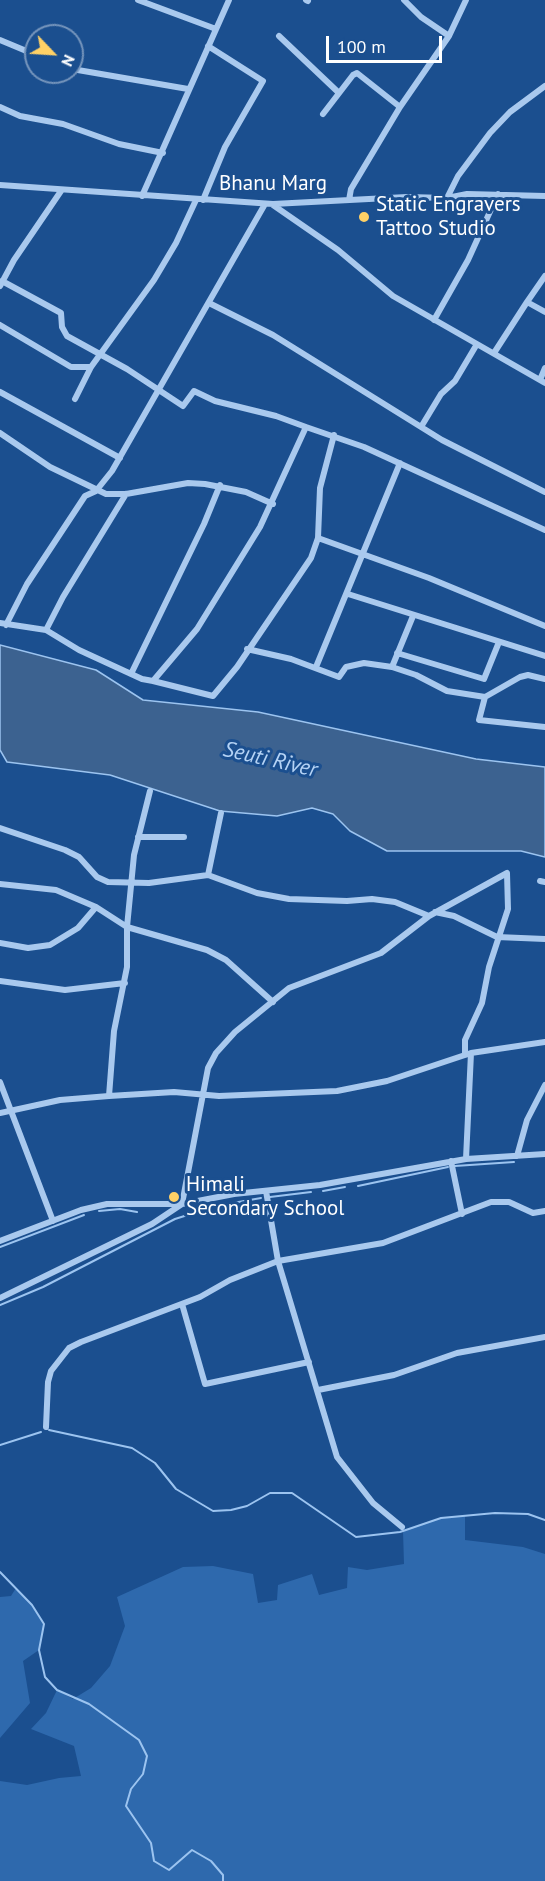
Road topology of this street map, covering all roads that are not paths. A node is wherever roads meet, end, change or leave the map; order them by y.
1 (138, 0) edge
2 (229, 0) edge
3 (404, 0) edge
4 (466, 0) edge
5 (216, 29) junction
6 (279, 36) dead end
7 (449, 36) junction
8 (0, 40) edge
9 (208, 46) junction
10 (24, 50) edge
11 (84, 71) edge
12 (545, 86) edge
13 (189, 89) junction
14 (339, 93) junction
15 (0, 107) edge
16 (400, 107) junction
17 (323, 114) dead end
18 (163, 153) junction
19 (0, 185) edge
20 (61, 191) junction
21 (498, 195) junction
22 (142, 196) junction
23 (545, 196) edge
24 (447, 198) junction
25 (200, 200) junction
26 (350, 200) junction
27 (269, 204) junction
28 (545, 276) edge
29 (1, 283) edge
30 (527, 302) junction
31 (209, 303) junction
32 (545, 312) edge
33 (434, 320) junction
34 (0, 325) edge
35 (477, 344) junction
36 (494, 353) junction
37 (99, 354) junction
38 (91, 367) junction
39 (545, 368) edge
40 (543, 381) edge
41 (158, 388) junction
42 (0, 392) edge
43 (75, 399) dead end
44 (306, 427) junction
45 (421, 427) junction
46 (0, 433) edge
47 (334, 435) junction
48 (120, 458) junction
49 (400, 463) junction
50 (220, 485) junction
51 (96, 491) junction
52 (545, 492) edge
53 (126, 494) junction
54 (273, 504) junction
55 (545, 530) edge
56 (318, 538) junction
57 (363, 555) junction
58 (348, 594) junction
59 (413, 616) junction
60 (3, 624) edge
61 (545, 626) edge
62 (46, 630) junction
63 (499, 642) junction
64 (247, 649) junction
65 (397, 653) junction
66 (545, 656) edge
67 (316, 667) junction
68 (392, 667) junction
69 (131, 674) junction
70 (545, 679) edge
71 (153, 681) junction
72 (485, 697) junction
73 (545, 727) edge
74 (150, 791) dead end
75 (221, 813) dead end
76 (0, 828) edge
77 (138, 837) junction
78 (184, 837) dead end
79 (208, 875) junction
80 (0, 884) edge
81 (131, 884) junction
82 (96, 907) junction
83 (432, 914) junction
84 (127, 927) junction
85 (497, 937) junction
86 (545, 939) edge
87 (0, 943) edge
88 (0, 981) edge
89 (125, 982) junction
90 (273, 1002) junction
91 (545, 1042) edge
92 (468, 1054) junction
93 (0, 1082) edge
94 (545, 1085) edge
95 (201, 1093) junction
96 (109, 1096) junction
97 (11, 1111) junction
98 (0, 1113) edge
99 (545, 1154) edge
100 (517, 1156) junction
101 (466, 1158) junction
102 (451, 1161) junction
103 (266, 1191) junction
104 (182, 1204) junction
105 (545, 1212) edge
106 (462, 1214) junction
107 (53, 1221) junction
108 (0, 1241) edge
109 (278, 1261) junction
110 (0, 1298) edge
111 (182, 1304) junction
112 (545, 1337) edge
113 (309, 1362) junction
114 (318, 1390) junction
115 (46, 1427) dead end
116 (402, 1527) dead end

1 - 5 street
2 - 5 street
3 - 7 street
4 - 7 street
5 - 9 street
6 - 14 street
7 - 16 street
8 - 10 street
9 - 13 street
9 - 25 street
11 - 13 street
12 - 24 street
13 - 18 street
14 - 16 street
14 - 17 street
15 - 18 street
16 - 26 street
18 - 22 street
19 - 20 street, Bhanu Marg
20 - 22 street, Bhanu Marg
20 - 29 street
21 - 23 street, Bhanu Marg
21 - 24 street, Bhanu Marg
21 - 33 street
22 - 25 street, Bhanu Marg
24 - 26 street, Bhanu Marg
25 - 27 street, Bhanu Marg
25 - 37 street
26 - 27 street, Bhanu Marg
27 - 31 street
27 - 33 street
28 - 30 street
29 - 37 street
30 - 32 street
30 - 36 street
31 - 41 street
31 - 45 street
33 - 35 street
34 - 38 street
35 - 36 street
35 - 45 street
36 - 40 street
37 - 38 street
37 - 41 street
38 - 43 street
39 - 40 street
41 - 44 street
41 - 48 street
42 - 48 street
44 - 47 street
44 - 54 street
45 - 52 street
46 - 51 street
47 - 49 street
47 - 56 street
48 - 51 street
49 - 55 street
49 - 57 street
50 - 53 street
50 - 54 street
50 - 69 street
51 - 53 street
51 - 60 street
53 - 62 street
54 - 71 street
56 - 57 street
56 - 64 street
57 - 58 street
57 - 61 street
58 - 59 street
58 - 67 street
59 - 63 street
59 - 65 street
60 - 62 street
62 - 69 street
63 - 65 street
63 - 66 street
64 - 67 street
64 - 71 street
65 - 68 street
67 - 68 street
68 - 72 street
69 - 71 street
70 - 72 street
72 - 73 street
74 - 77 street
75 - 79 street
76 - 81 street
77 - 78 street
77 - 81 street
79 - 81 street
79 - 83 street
80 - 82 street
81 - 84 street
82 - 84 street
82 - 87 street
83 - 85 street
83 - 85 street
83 - 90 street
84 - 89 street
84 - 90 street
85 - 86 street
85 - 92 street
88 - 89 street
89 - 96 street
90 - 95 street
91 - 92 street
92 - 95 street
92 - 101 street
93 - 97 street
94 - 100 street
95 - 96 street
95 - 104 street
96 - 97 street
97 - 98 street
97 - 107 street
99 - 100 street
100 - 101 street
101 - 102 street
102 - 103 street
102 - 106 street
103 - 104 street
103 - 109 street
104 - 107 street
104 - 110 street
105 - 106 street
106 - 109 street
107 - 108 street
109 - 111 street
109 - 113 street
111 - 113 street
111 - 115 street
112 - 114 street
113 - 114 street
114 - 116 street

